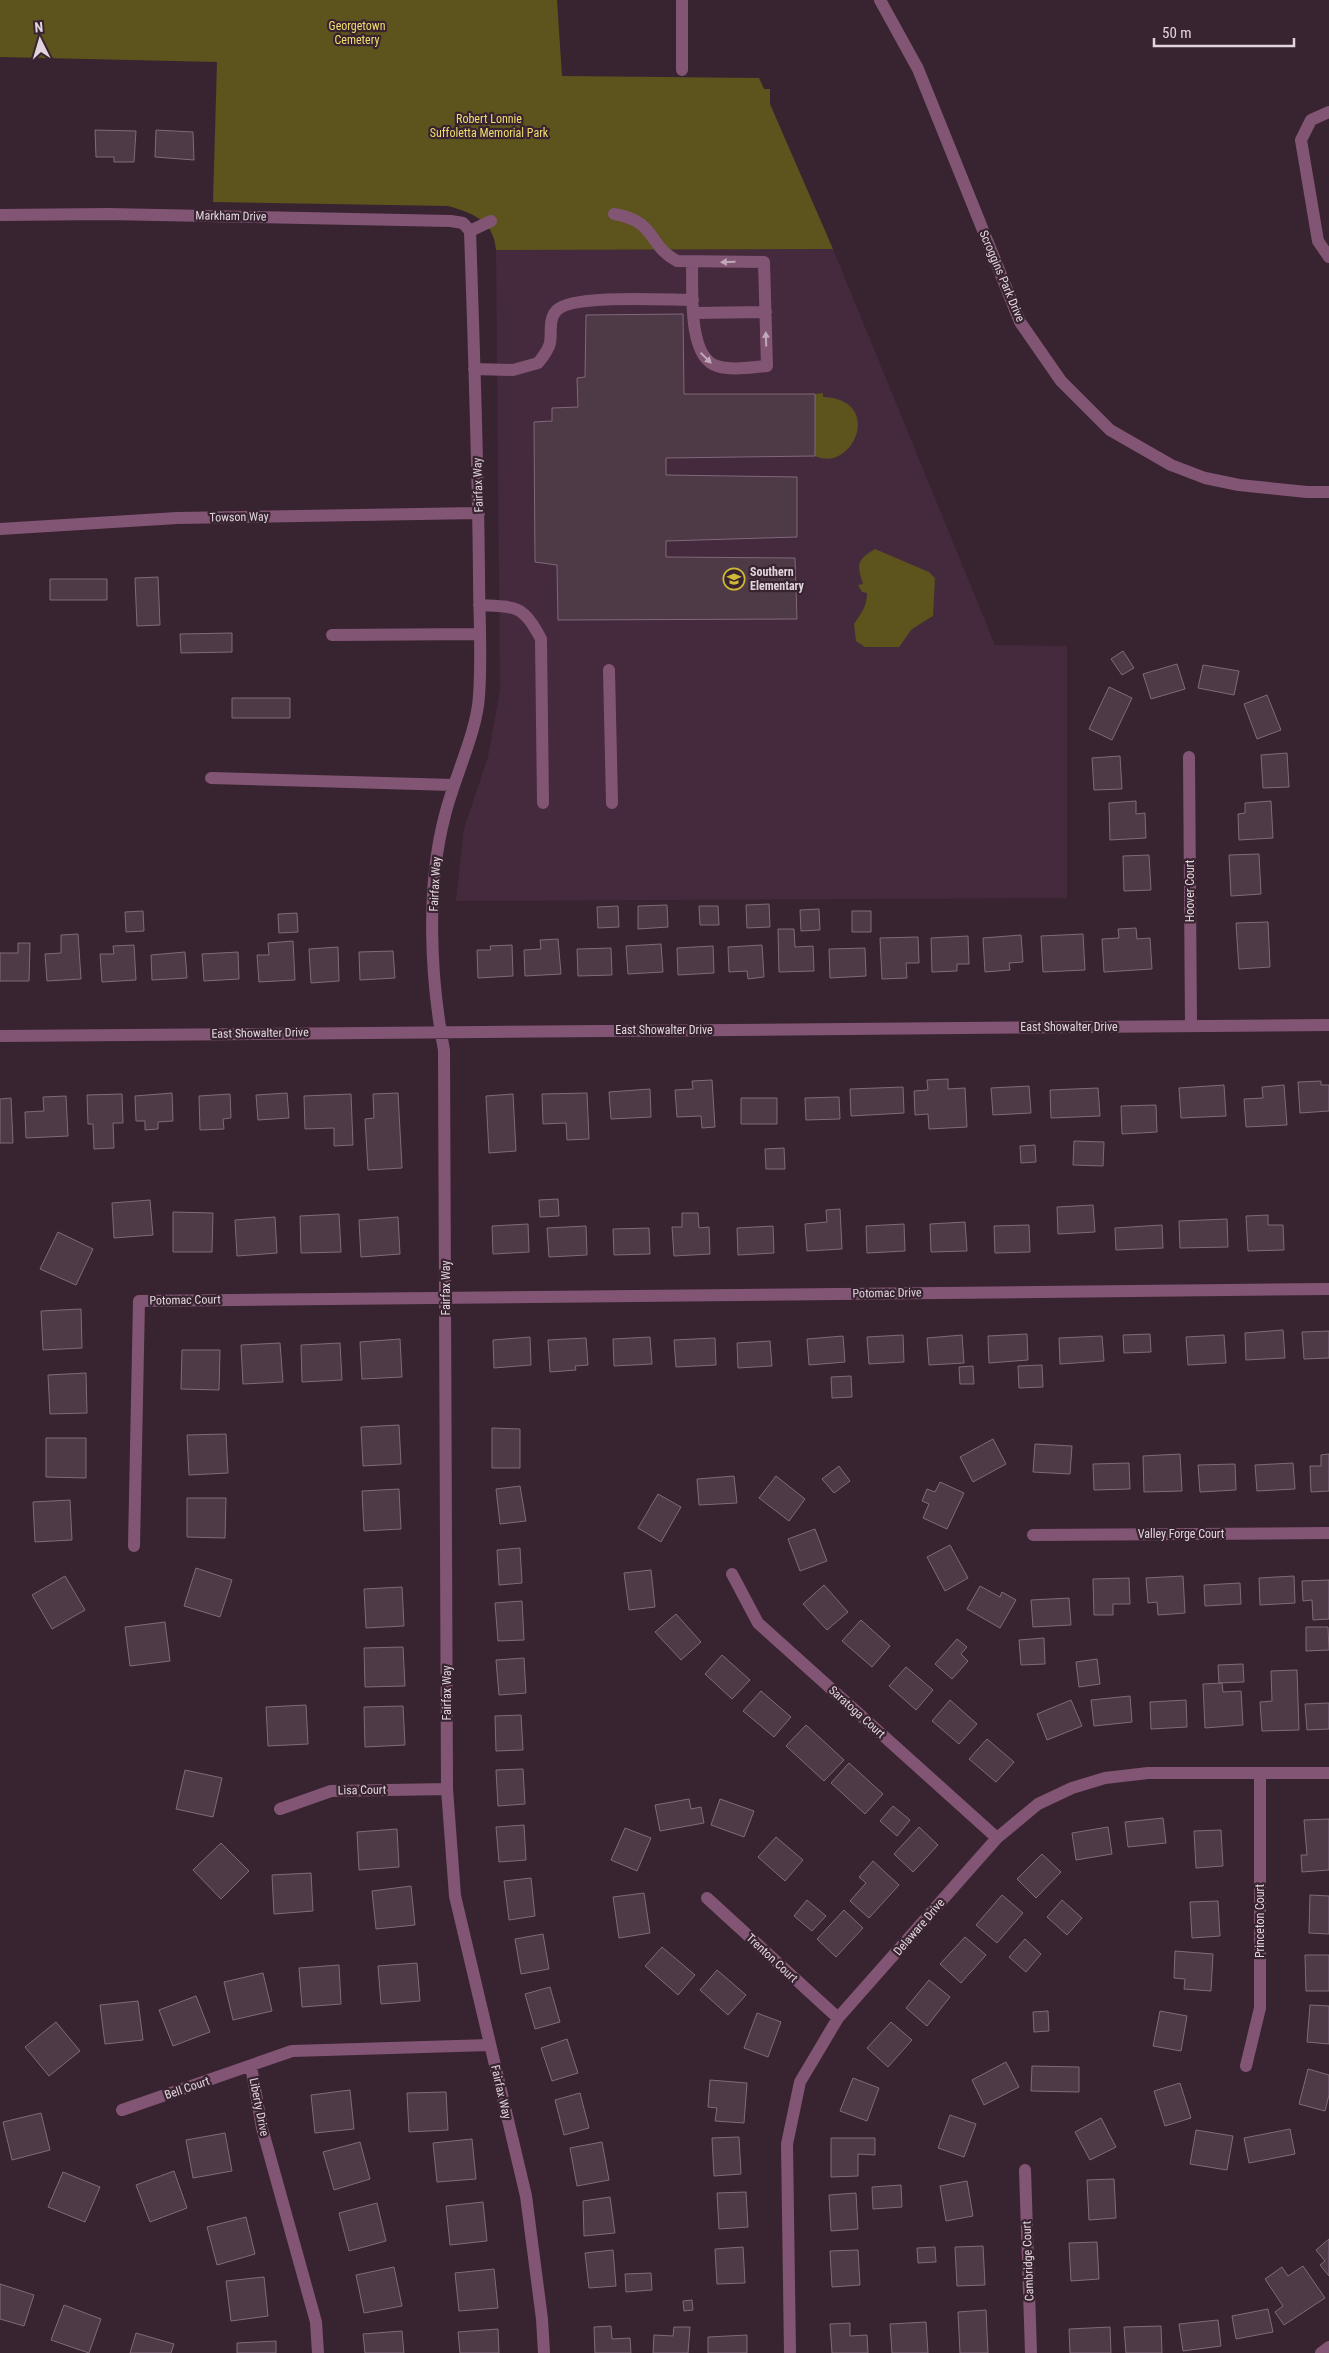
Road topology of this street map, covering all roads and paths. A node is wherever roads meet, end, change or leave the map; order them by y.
1 (682, 0) edge
2 (880, 0) edge
3 (682, 70) dead end
4 (1329, 112) edge
5 (614, 214) dead end
6 (0, 215) edge
7 (491, 221) dead end
8 (466, 227) junction
9 (1329, 257) edge
10 (692, 263) junction
11 (693, 300) junction
12 (766, 312) junction
13 (694, 313) junction
14 (474, 369) junction
15 (1329, 492) edge
16 (478, 513) junction
17 (0, 529) edge
18 (479, 605) junction
19 (479, 634) junction
20 (332, 635) dead end
21 (609, 670) dead end
22 (1190, 757) dead end
23 (211, 778) dead end
24 (453, 785) junction
25 (543, 803) dead end
26 (612, 803) dead end
27 (1329, 1025) edge
28 (1192, 1026) junction
29 (440, 1031) junction
30 (0, 1036) edge
31 (1329, 1289) edge
32 (446, 1297) junction
33 (1329, 1533) edge
34 (1033, 1535) dead end
35 (134, 1546) dead end
36 (732, 1574) dead end
37 (1329, 1773) edge
38 (1260, 1774) junction
39 (447, 1788) junction
40 (280, 1809) dead end
41 (997, 1838) junction
42 (707, 1898) dead end
43 (838, 2018) junction
44 (490, 2045) junction
45 (251, 2066) junction
46 (1246, 2066) dead end
47 (122, 2110) dead end
48 (1025, 2170) dead end
49 (1329, 2347) edge
50 (318, 2353) edge
51 (544, 2353) edge
52 (790, 2353) edge
53 (1031, 2353) edge
54 (1321, 2353) edge

1 - 3 street
2 - 15 street, Scroggins Park Drive
4 - 9 street
5 - 10 street
6 - 8 street, Markham Drive
7 - 8 street
8 - 14 street, Fairfax Way
10 - 11 street
12 -> 10 street
11 - 13 street
11 - 14 street
12 - 13 street
13 -> 12 street
14 - 16 street, Fairfax Way
16 - 17 street, Towson Way
16 - 18 street, Fairfax Way
18 - 19 street, Fairfax Way
18 - 25 street
19 - 20 street
19 - 24 street, Fairfax Way
21 - 26 street
22 - 28 street, Hoover Court
23 - 24 street
24 - 29 street, Fairfax Way
27 - 28 street, East Showalter Drive
28 - 29 street, East Showalter Drive
29 - 30 street, East Showalter Drive
29 - 32 street, Fairfax Way
31 - 32 street, Potomac Drive
32 - 35 street, Potomac Court
32 - 39 street, Fairfax Way
33 - 34 street, Valley Forge Court
36 - 41 street, Saratoga Court
37 - 38 street, Delaware Drive
38 - 41 street, Delaware Drive
38 - 46 street, Princeton Court
39 - 40 street, Lisa Court
39 - 44 street, Fairfax Way
41 - 43 street, Delaware Drive
42 - 43 street, Trenton Court
43 - 52 street, Delaware Drive
44 - 45 street, Liberty Drive
44 - 51 street, Fairfax Way
45 - 47 street, Bell Court
45 - 50 street, Liberty Drive
48 - 53 street, Cambridge Court
49 - 54 street

